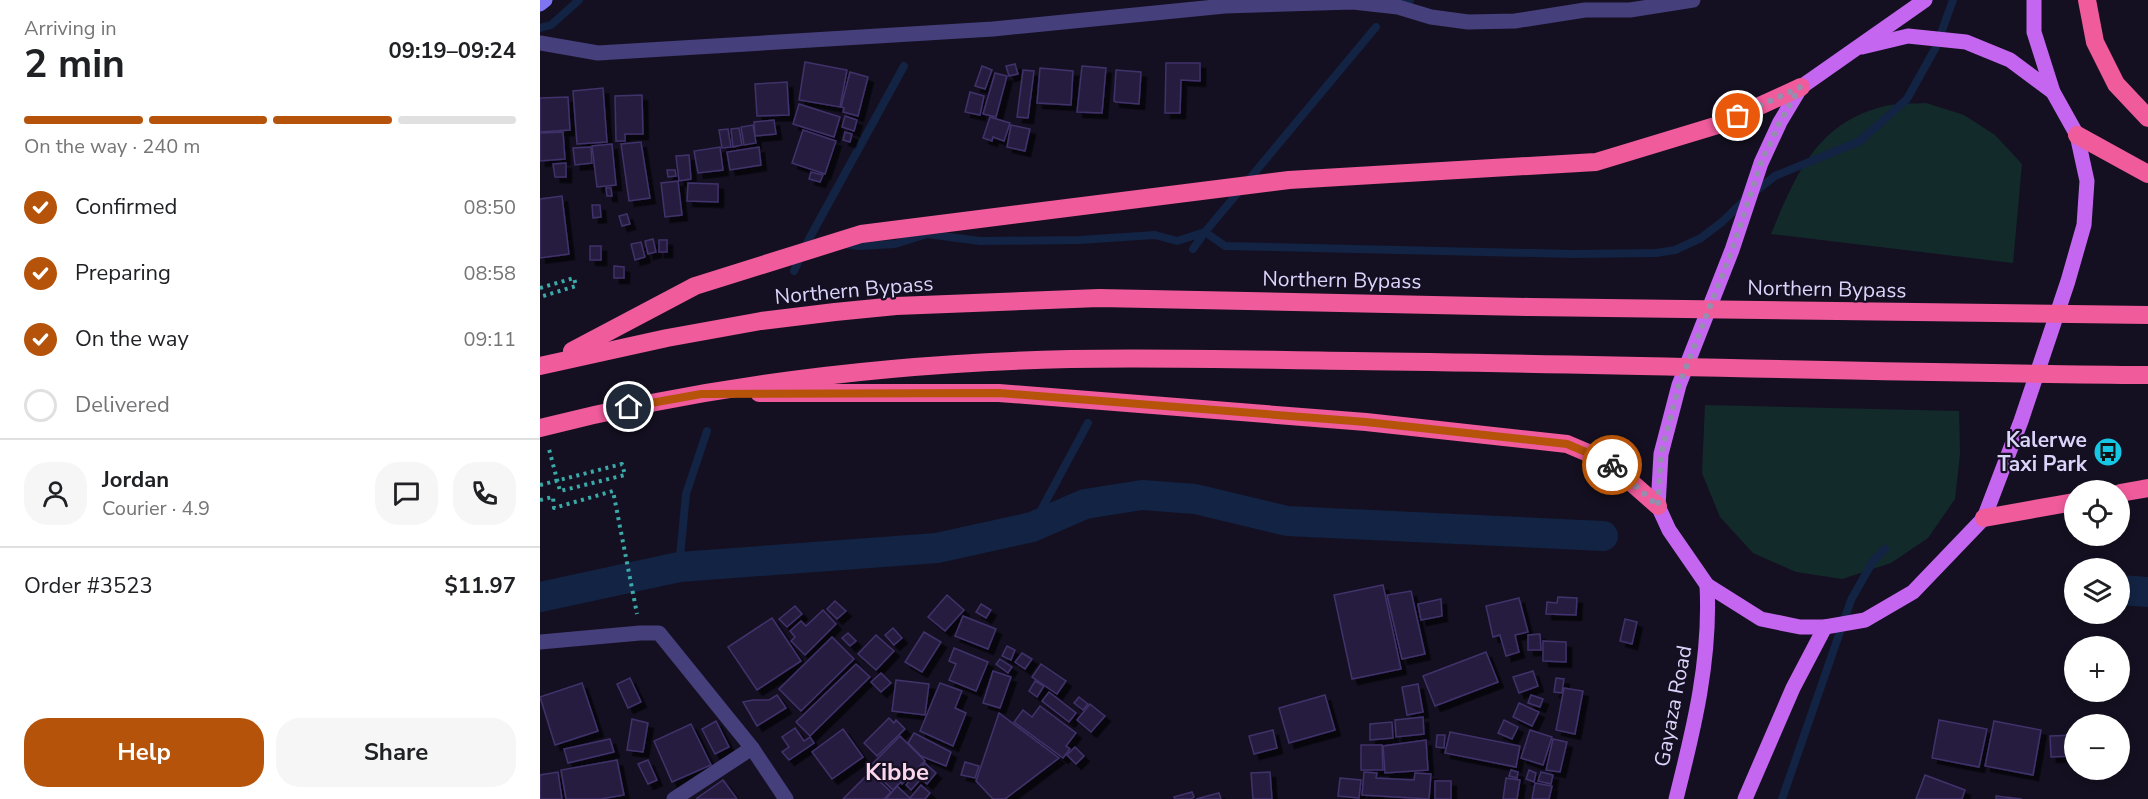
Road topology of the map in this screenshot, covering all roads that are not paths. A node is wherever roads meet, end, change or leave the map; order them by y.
1 (545, 0) edge
2 (1693, 0) edge
3 (1925, 0) edge
4 (2034, 0) edge
5 (2087, 0) edge
6 (1353, 1) edge
7 (540, 4) edge
8 (540, 43) edge
9 (1855, 49) junction
10 (1800, 87) junction
11 (2053, 92) junction
12 (2148, 118) edge
13 (2077, 135) junction
14 (2148, 174) edge
15 (2148, 315) edge
16 (543, 365) edge
17 (2148, 375) edge
18 (701, 394) junction
19 (540, 428) edge
20 (2148, 488) edge
21 (2130, 491) edge
22 (2064, 504) edge
23 (1658, 506) junction
24 (1984, 518) junction
25 (1707, 585) junction
26 (1825, 627) junction
27 (540, 642) edge
28 (752, 748) junction
29 (675, 799) edge
30 (786, 799) edge
31 (1676, 799) edge
32 (1745, 799) edge

1 - 7 street
2 - 6 street
3 - 9 main road
4 - 11 main road
5 - 12 highway
6 - 8 street
9 - 10 main road
9 - 11 main road
10 - 16 highway
10 - 23 main road
11 - 13 main road
13 - 14 highway
13 - 24 main road
15 - 16 highway, Northern Bypass
17 - 18 highway
18 - 19 highway
18 - 23 highway
20 - 21 highway
22 - 24 highway
23 - 25 main road
24 - 26 main road
25 - 26 main road
25 - 31 main road, Gayaza Road
26 - 32 main road
27 - 28 street
28 - 29 street
28 - 30 street

